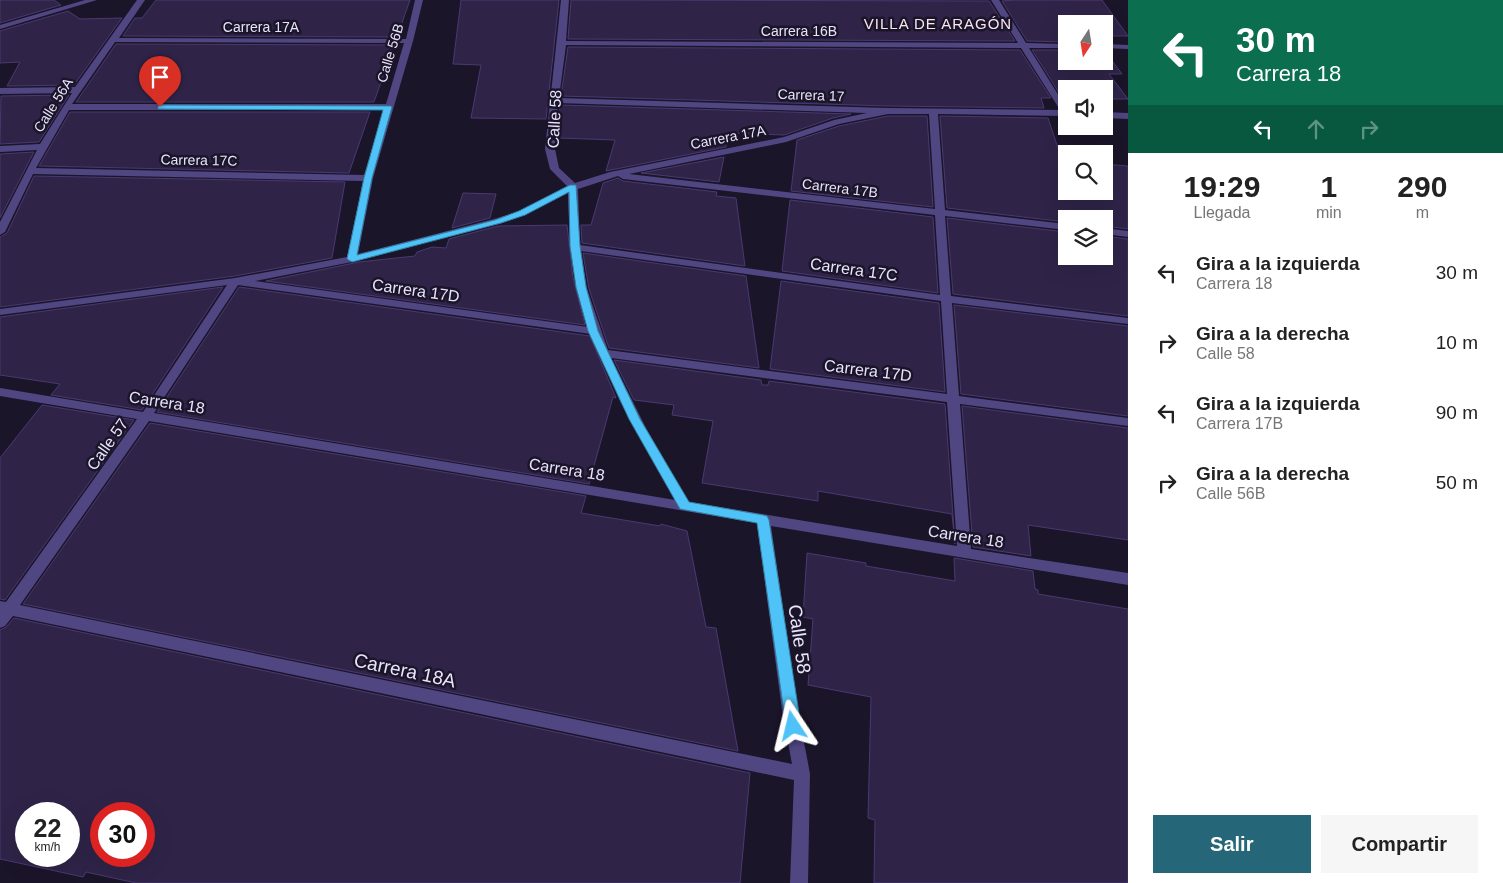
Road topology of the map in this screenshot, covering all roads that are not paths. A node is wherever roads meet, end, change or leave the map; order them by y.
1 (93, 0) edge
2 (141, 0) edge
3 (419, 0) edge
4 (565, 0) edge
5 (995, 0) edge
6 (0, 27) edge
7 (112, 40) junction
8 (409, 42) junction
9 (562, 43) junction
10 (1023, 45) junction
11 (1058, 46) edge
12 (1113, 46) edge
13 (1128, 47) edge
14 (77, 90) junction
15 (0, 92) edge
16 (555, 100) junction
17 (1058, 100) edge
18 (66, 107) junction
19 (388, 107) junction
20 (888, 112) junction
21 (934, 112) junction
22 (1058, 113) edge
23 (1113, 115) edge
24 (1128, 116) edge
25 (43, 148) junction
26 (0, 149) edge
27 (30, 172) junction
28 (610, 174) junction
29 (368, 178) junction
30 (573, 186) junction
31 (940, 213) junction
32 (3, 221) edge
33 (1058, 226) edge
34 (0, 232) edge
35 (1113, 232) edge
36 (1128, 234) edge
37 (575, 246) junction
38 (352, 259) junction
39 (234, 281) junction
40 (947, 299) junction
41 (0, 312) edge
42 (1128, 321) edge
43 (593, 331) junction
44 (604, 353) junction
45 (0, 392) edge
46 (953, 397) junction
47 (146, 416) junction
48 (1128, 422) edge
49 (685, 506) junction
50 (763, 520) junction
51 (964, 553) junction
52 (1128, 579) edge
53 (5, 608) edge
54 (0, 622) edge
55 (802, 774) junction
56 (799, 883) edge

1 - 6 street
2 - 7 street, Calle 56A
3 - 8 street, Calle 56B
4 - 9 street, Calle 58
5 - 10 street
7 - 8 street, Carrera 17A
7 - 14 street, Calle 56A
8 - 19 street, Calle 56B
9 - 10 street, Carrera 16B
9 - 16 street, Calle 58
10 - 11 street, Carrera 16B
10 - 17 street
12 - 13 street
14 - 15 street
14 - 18 street, Calle 56A
16 - 20 street, Carrera 17
16 - 30 street, Calle 58
18 - 19 street
18 - 25 street, Calle 56A
19 - 29 street, Calle 56B
20 - 21 street, Carrera 17
20 - 28 street, Carrera 17A
21 - 22 street, Carrera 17
21 - 31 street
23 - 24 street
25 - 26 street
25 - 27 street, Calle 56A
27 - 29 street, Carrera 17C
27 - 32 street, Calle 56A
28 - 30 street, Carrera 17A
28 - 31 street, Carrera 17B
29 - 38 street, Calle 56B
30 - 37 street
30 - 38 street
31 - 33 street, Carrera 17B
31 - 40 street
32 - 34 street, Calle 56A
35 - 36 street
37 - 40 street, Carrera 17C
37 - 43 street
38 - 39 street, Carrera 17D
39 - 41 street, Carrera 17D
39 - 43 street, Carrera 17D
39 - 47 street, Calle 57
40 - 42 street, Carrera 17C
40 - 46 street
43 - 44 street
44 - 46 street, Carrera 17D
44 - 49 street
45 - 47 street, Carrera 18
46 - 48 street, Carrera 17D
46 - 51 street
47 - 49 street, Carrera 18
47 - 53 street, Calle 57
49 - 50 street, Carrera 18
50 - 51 street, Carrera 18
50 - 55 street, Calle 58
51 - 52 street, Carrera 18
53 - 54 street, Calle 57
53 - 55 street, Carrera 18A
55 - 56 street, Calle 58

